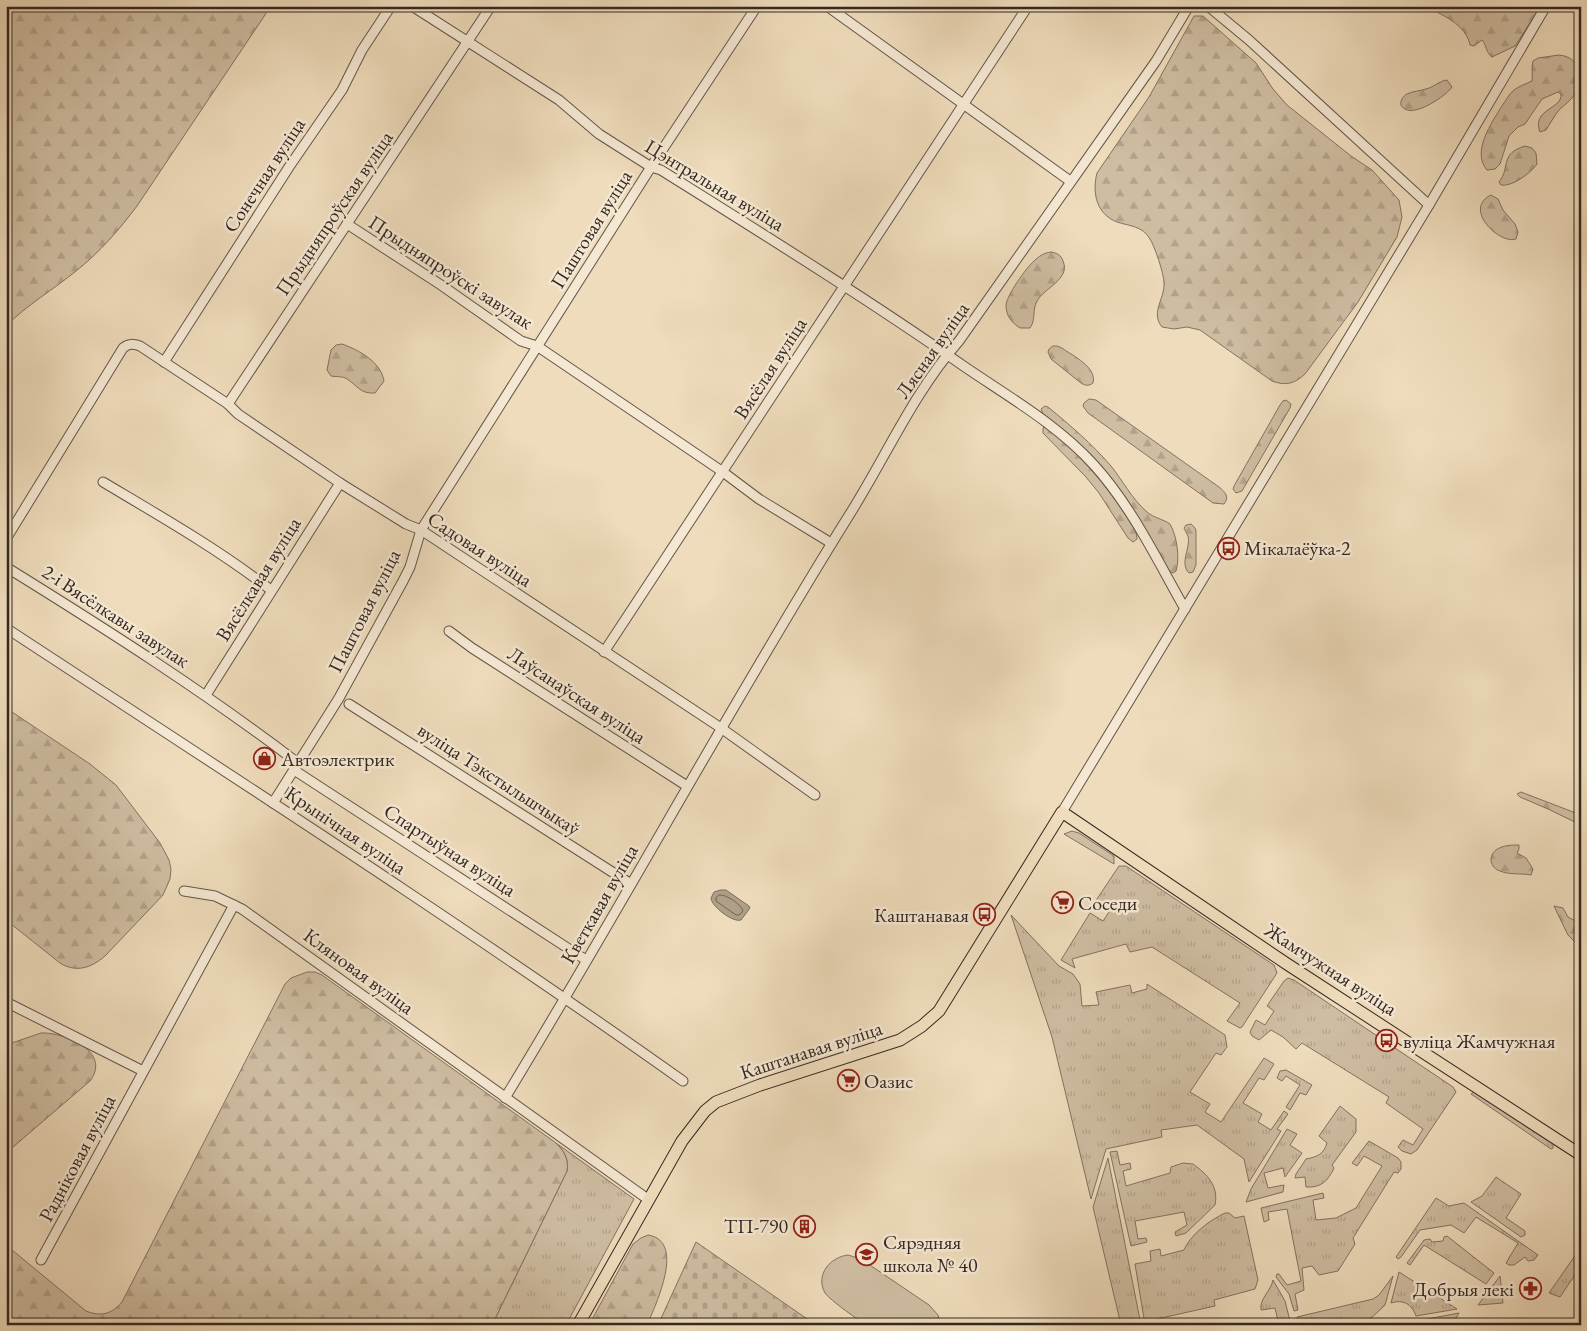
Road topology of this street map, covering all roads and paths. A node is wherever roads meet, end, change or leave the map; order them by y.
1 (391, 6) edge
2 (412, 6) edge
3 (491, 6) edge
4 (757, 6) edge
5 (827, 6) edge
6 (1028, 6) edge
7 (1189, 6) edge
8 (1208, 6) edge
9 (1546, 6) edge
10 (468, 40) junction
11 (965, 104) junction
12 (651, 166) junction
13 (1070, 181) junction
14 (1429, 205) junction
15 (348, 224) junction
16 (844, 287) junction
17 (537, 346) junction
18 (948, 355) junction
19 (164, 362) junction
20 (228, 404) junction
21 (723, 472) junction
22 (103, 482) dead end
23 (340, 483) junction
24 (422, 530) junction
25 (6, 539) edge
26 (831, 543) junction
27 (6, 567) edge
28 (271, 590) junction
29 (1185, 608) junction
30 (6, 628) edge
31 (449, 631) dead end
32 (604, 652) junction
33 (206, 695) junction
34 (349, 704) dead end
35 (721, 728) junction
36 (296, 766) junction
37 (687, 786) junction
38 (816, 796) dead end
39 (273, 803) junction
40 (1062, 812) junction
41 (631, 884) junction
42 (184, 890) dead end
43 (234, 905) junction
44 (586, 960) junction
45 (566, 998) junction
46 (6, 1002) edge
47 (143, 1071) junction
48 (683, 1081) dead end
49 (505, 1098) junction
50 (1581, 1155) edge
51 (649, 1200) junction
52 (41, 1260) dead end
53 (578, 1325) edge

1 - 19 street, Сонечная вуліца
2 - 10 street
3 - 10 street, Прыдняпроўская вуліца
4 - 12 street, Паштовая вуліца
5 - 11 street
6 - 11 street, Вясёлая вуліца
7 - 13 street, Лясная вуліца
8 - 14 street
9 - 14 street
10 - 12 street, Цэнтральная вуліца
10 - 15 street, Прыдняпроўская вуліца
11 - 13 street
11 - 16 street, Вясёлая вуліца
12 - 16 street, Цэнтральная вуліца
12 - 17 street, Паштовая вуліца
13 - 18 street, Лясная вуліца
14 - 29 street
15 - 17 street, Прыдняпроўскі завулак
15 - 20 street, Прыдняпроўская вуліца
16 - 18 street, Цэнтральная вуліца
16 - 21 street, Вясёлая вуліца
17 - 21 street
17 - 24 street, Паштовая вуліца
18 - 26 street, Лясная вуліца
18 - 29 street, Цэнтральная вуліца
19 - 20 street, Садовая вуліца
19 - 25 street, Садовая вуліца
20 - 23 street, Садовая вуліца
21 - 26 street
21 - 32 street, Вясёлая вуліца
22 - 28 street
23 - 24 street, Садовая вуліца
23 - 28 street, Вясёлкавая вуліца
24 - 32 street, Садовая вуліца
24 - 36 street, Паштовая вуліца
26 - 35 street, Лясная вуліца
27 - 33 street, 2-і Вясёлкавы завулак
28 - 33 street, Вясёлкавая вуліца
29 - 40 street
30 - 39 street, Крынічная вуліца
31 - 37 street, Лаўсанаўская вуліца
32 - 35 street, Садовая вуліца
33 - 36 street
34 - 41 street, вуліца Тэкстыльшчыкаў
35 - 37 street, Кветкавая вуліца
35 - 38 street, Садовая вуліца
36 - 39 street, Паштовая вуліца
36 - 44 street, Спартыўная вуліца
37 - 41 street, Кветкавая вуліца
39 - 45 street, Крынічная вуліца
40 - 50 main road, Жамчужная вуліца
40 - 51 main road, Каштанавая вуліца
41 - 44 street, Кветкавая вуліца
42 - 43 street, Кляновая вуліца
43 - 47 street, Радніковая вуліца
43 - 49 street, Кляновая вуліца
44 - 45 street, Кветкавая вуліца
45 - 48 street, Крынічная вуліца
45 - 49 street, Кветкавая вуліца
46 - 47 street
47 - 52 street, Радніковая вуліца
49 - 51 street, Кляновая вуліца
51 - 53 main road, Каштанавая вуліца

